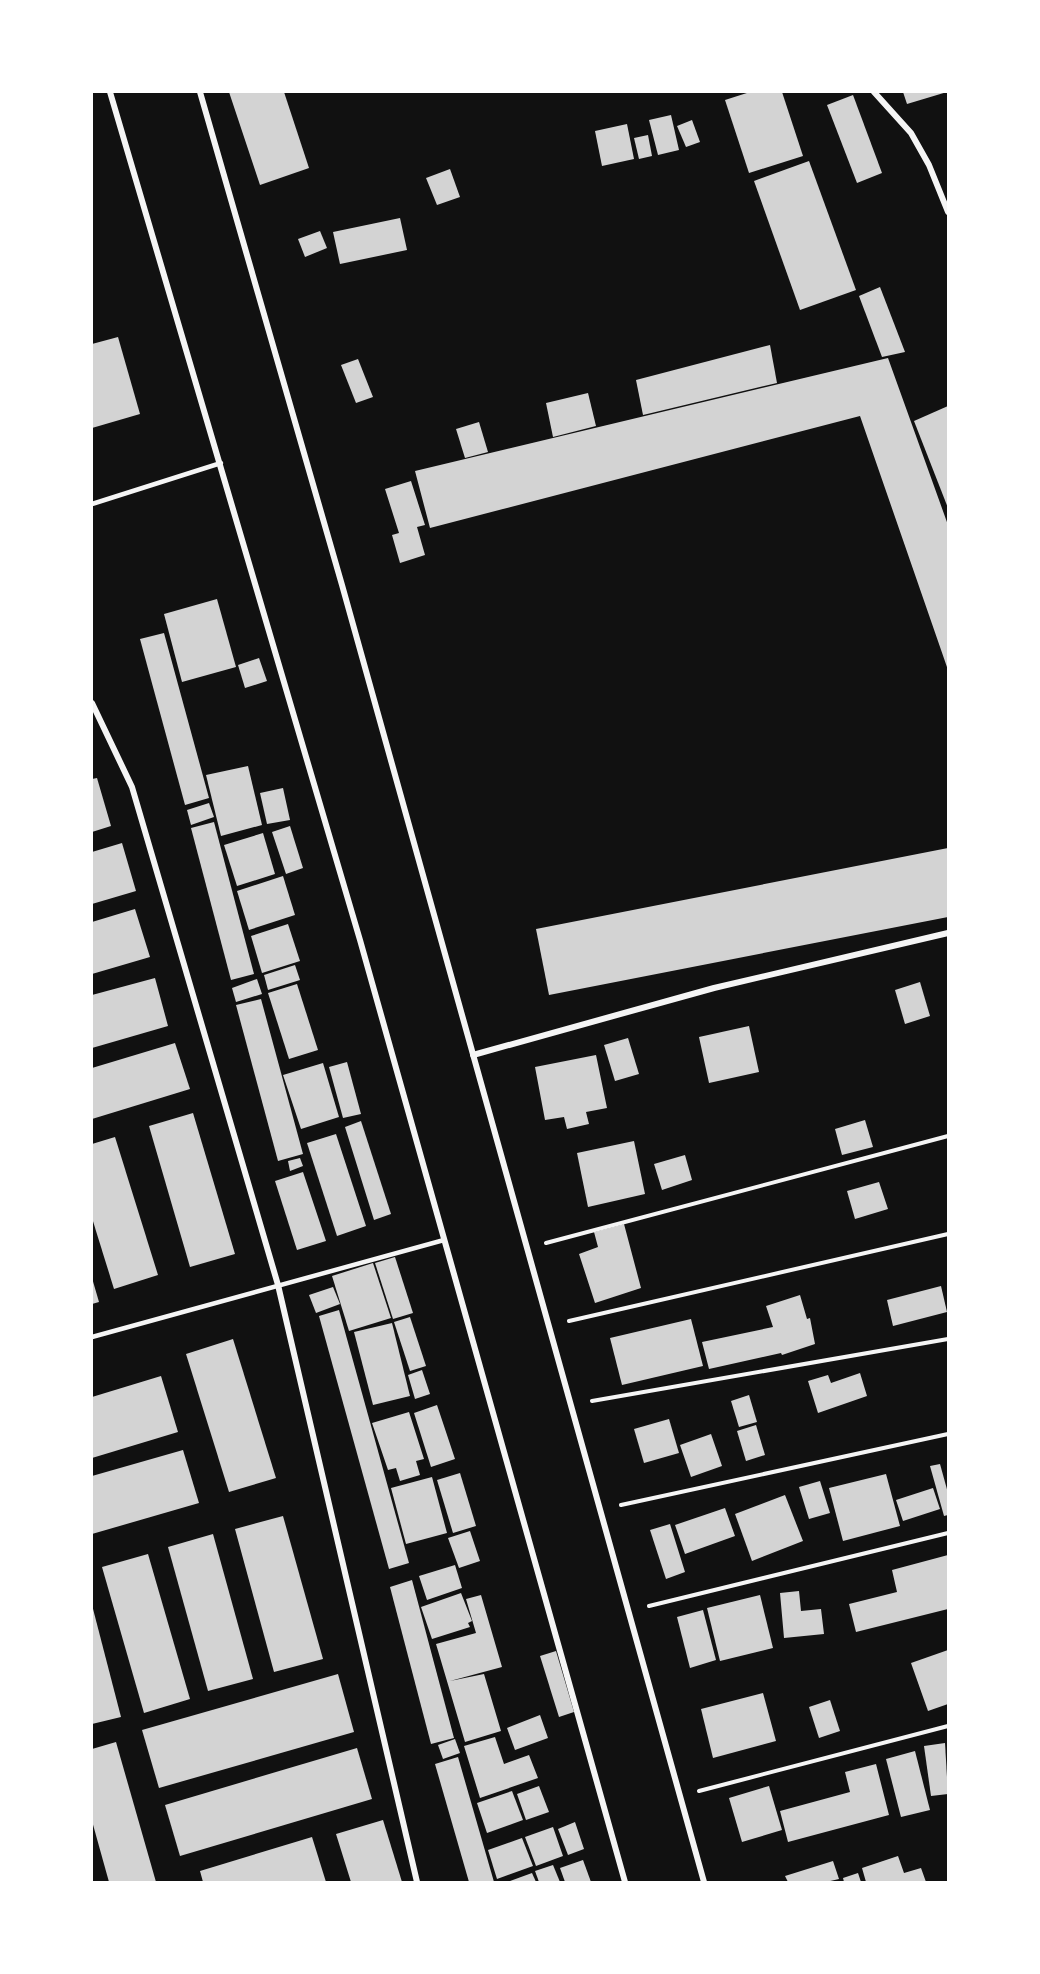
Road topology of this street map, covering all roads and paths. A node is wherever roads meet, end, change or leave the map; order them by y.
1 (110, 92) edge
2 (200, 92) edge
3 (874, 92) edge
4 (948, 212) edge
5 (221, 463) junction
6 (92, 504) edge
7 (92, 704) edge
8 (948, 933) edge
9 (473, 1055) junction
10 (948, 1136) edge
11 (948, 1234) edge
12 (444, 1240) junction
13 (527, 1248) junction
14 (278, 1285) junction
15 (549, 1326) junction
16 (92, 1337) edge
17 (948, 1339) edge
18 (571, 1404) junction
19 (948, 1434) edge
20 (600, 1510) junction
21 (948, 1533) edge
22 (628, 1611) junction
23 (948, 1726) edge
24 (680, 1796) junction
25 (417, 1882) edge
26 (625, 1882) edge
27 (704, 1882) edge

1 - 5 street
2 - 9 street
3 - 4 street
5 - 6 lane
5 - 12 street
7 - 14 street
8 - 9 street
9 - 13 street
10 - 13 path
11 - 15 path
12 - 14 lane
12 - 26 street
13 - 15 street
14 - 16 lane
14 - 25 street
15 - 18 street
17 - 18 path
18 - 20 street
19 - 20 path
20 - 22 street
21 - 22 path
22 - 24 street
23 - 24 path
24 - 27 street

